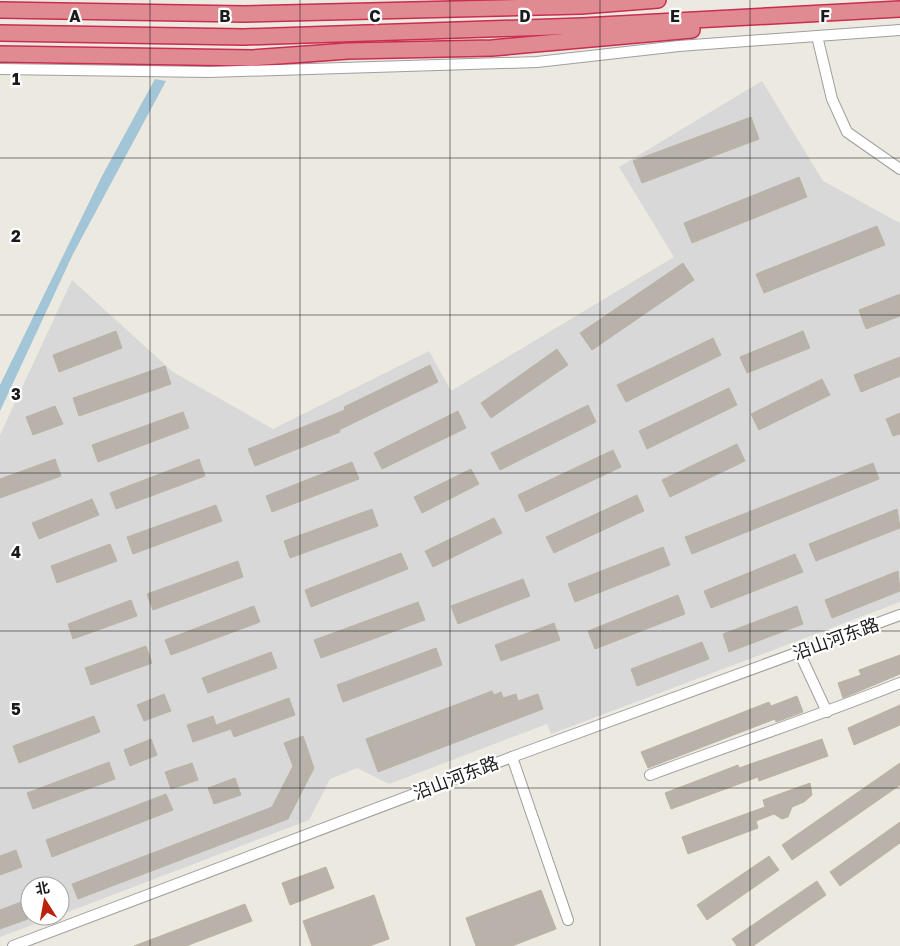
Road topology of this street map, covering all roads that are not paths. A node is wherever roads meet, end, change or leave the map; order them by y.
1 (658, 0) edge
2 (900, 9) edge
3 (0, 10) edge
4 (791, 16) junction
5 (900, 30) edge
6 (0, 33) edge
7 (817, 36) junction
8 (0, 54) edge
9 (0, 69) edge
10 (900, 169) edge
11 (900, 615) edge
12 (799, 652) junction
13 (900, 682) edge
14 (827, 712) junction
15 (512, 757) junction
16 (650, 775) dead end
17 (568, 920) dead end
18 (13, 946) edge

1 - 3 highway
2 - 4 highway
4 - 6 highway
4 - 8 highway
5 - 7 street
7 - 9 street
7 - 10 street
11 - 12 street, 沿山河东路
12 - 14 street
12 - 15 street, 沿山河东路
13 - 14 street
14 - 16 street
15 - 17 street
15 - 18 street, 沿山河东路

